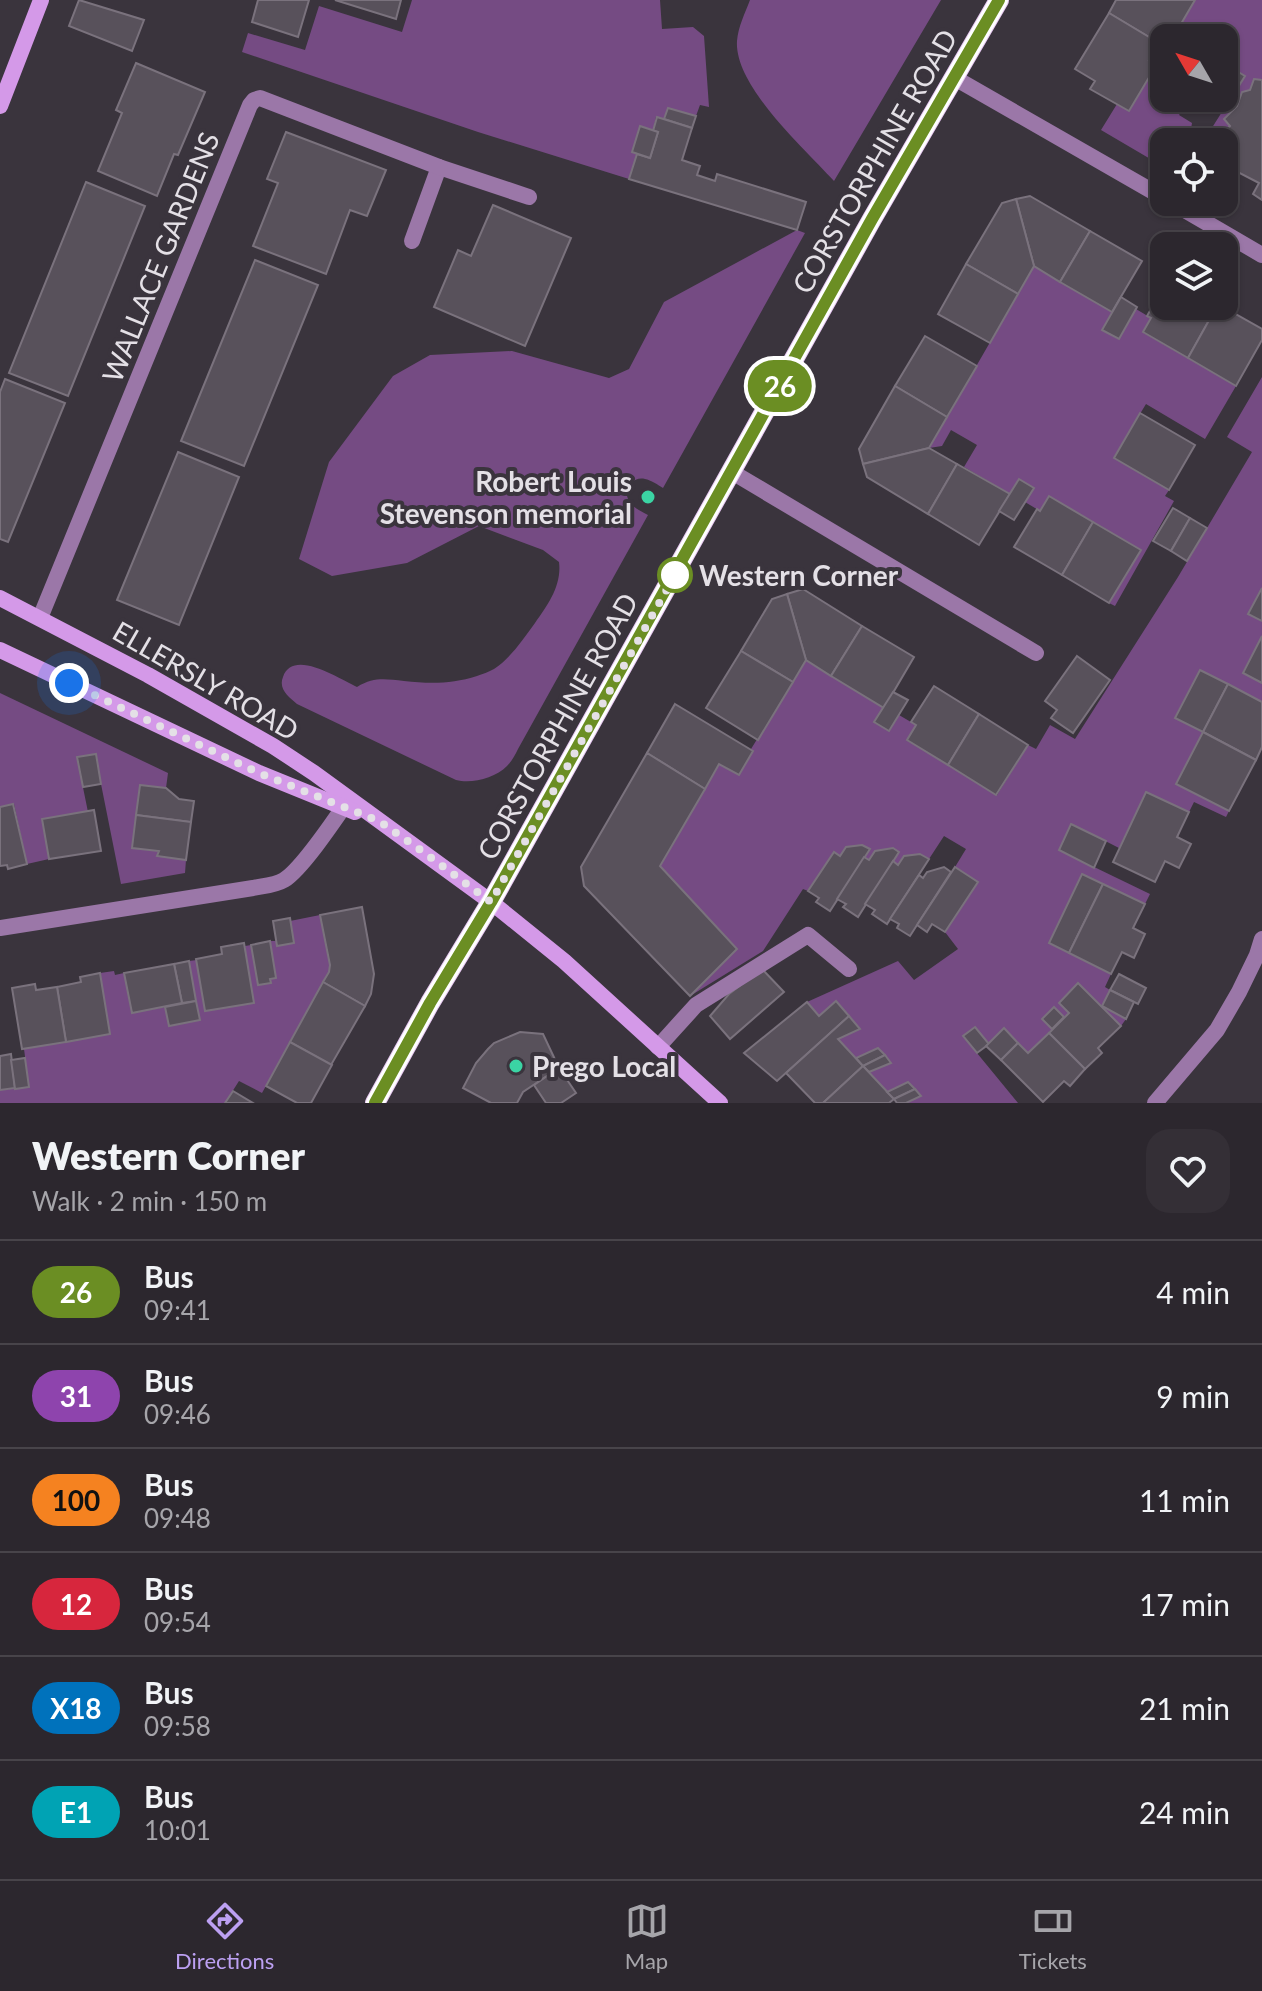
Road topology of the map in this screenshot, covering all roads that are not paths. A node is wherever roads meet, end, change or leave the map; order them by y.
1 (41, 0) edge
2 (999, 0) edge
3 (953, 77) junction
4 (0, 106) edge
5 (439, 167) junction
6 (1150, 190) edge
7 (529, 197) dead end
8 (1195, 216) edge
9 (412, 241) dead end
10 (1262, 255) edge
11 (732, 472) junction
12 (0, 598) edge
13 (40, 618) junction
14 (0, 650) edge
15 (1036, 653) dead end
16 (346, 803) junction
17 (491, 902) junction
18 (0, 928) edge
19 (1260, 950) edge
20 (849, 969) dead end
21 (658, 1047) junction
22 (375, 1103) edge
23 (720, 1103) edge
24 (1155, 1103) edge

1 - 4 street
2 - 3 main road, CORSTORPHINE ROAD
3 - 6 street
3 - 11 main road, CORSTORPHINE ROAD
5 - 7 street, WALLACE GARDENS
5 - 9 street
5 - 13 street, WALLACE GARDENS
8 - 10 street
11 - 15 street
11 - 17 main road, CORSTORPHINE ROAD
12 - 13 street, ELLERSLY ROAD
13 - 16 street, ELLERSLY ROAD
14 - 16 street, ELLERSLY ROAD
16 - 17 street, ELLERSLY ROAD
16 - 18 street
17 - 21 street, ELLERSLY ROAD
17 - 22 main road, CORSTORPHINE ROAD
19 - 24 street
20 - 21 street
21 - 23 street, ELLERSLY ROAD

